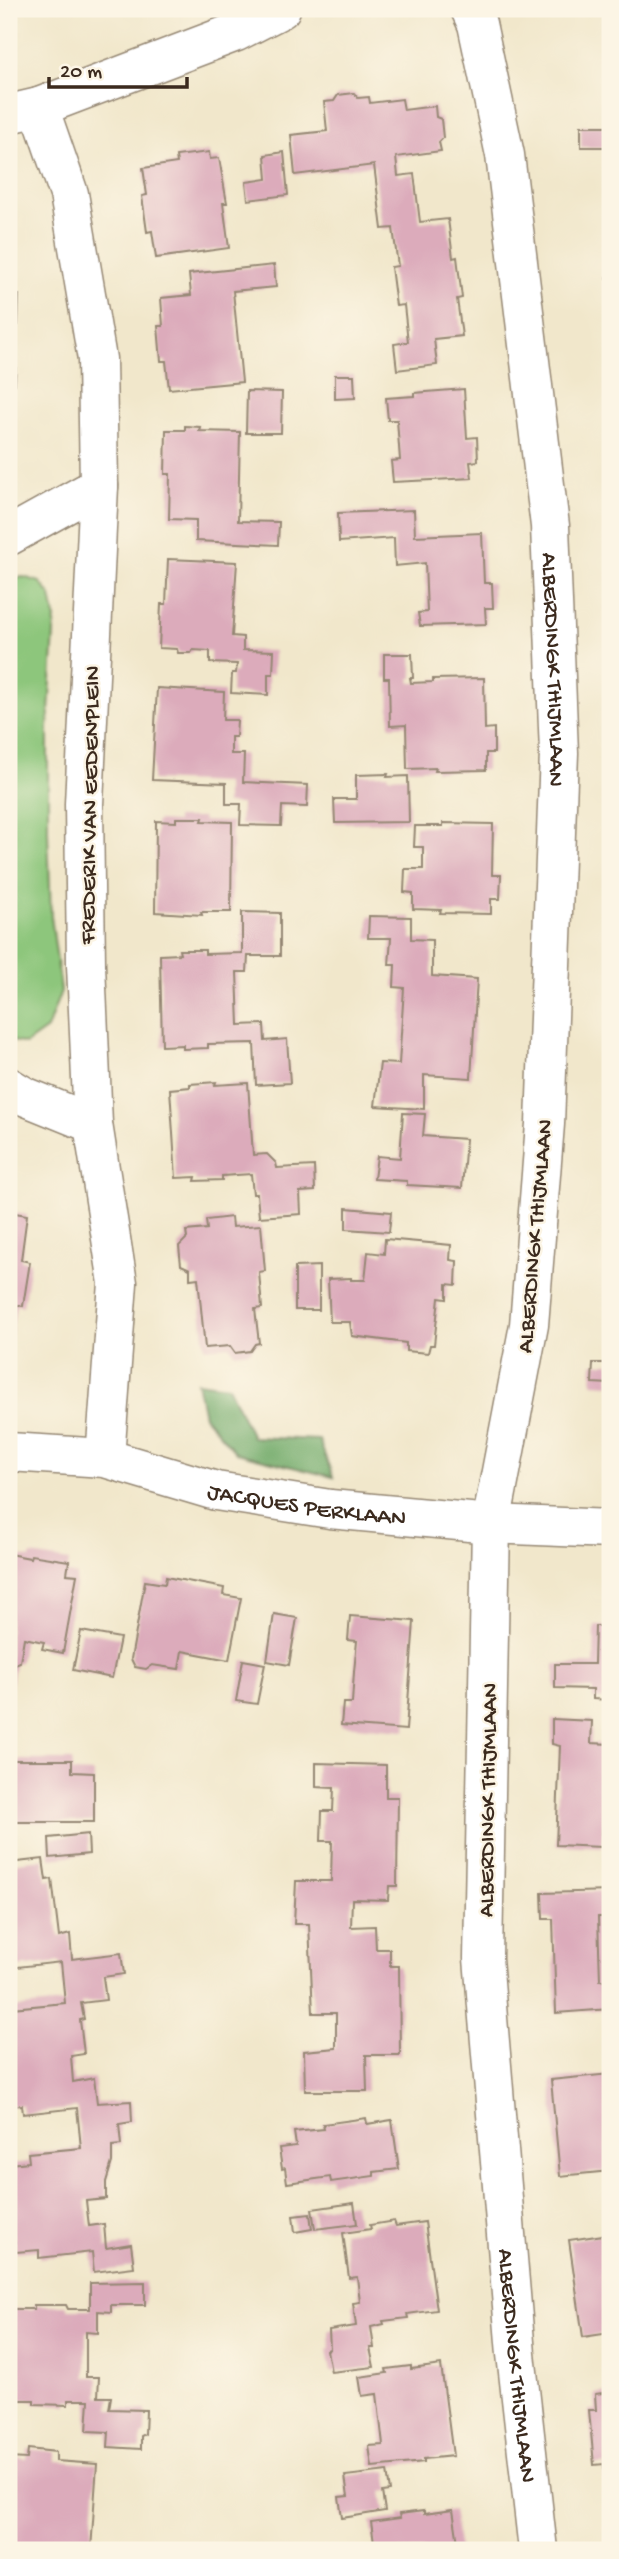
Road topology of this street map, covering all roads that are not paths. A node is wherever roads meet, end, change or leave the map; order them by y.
1 (281, 9) edge
2 (470, 9) edge
3 (24, 110) edge
4 (99, 486) junction
5 (9, 536) edge
6 (9, 1087) edge
7 (93, 1124) junction
8 (9, 1452) edge
9 (105, 1458) junction
10 (491, 1524) junction
11 (610, 1529) edge
12 (538, 2550) edge

1 - 3 street
2 - 10 street, ALBERDINGK THIJMLAAN
3 - 4 street, FREDERIK VAN EEDENPLEIN
4 - 5 street
4 - 7 street, FREDERIK VAN EEDENPLEIN
6 - 7 street
7 - 9 street, FREDERIK VAN EEDENPLEIN
8 - 9 street, JACQUES PERKLAAN
9 - 10 street, JACQUES PERKLAAN
10 - 11 street, JACQUES PERKLAAN
10 - 12 street, ALBERDINGK THIJMLAAN

